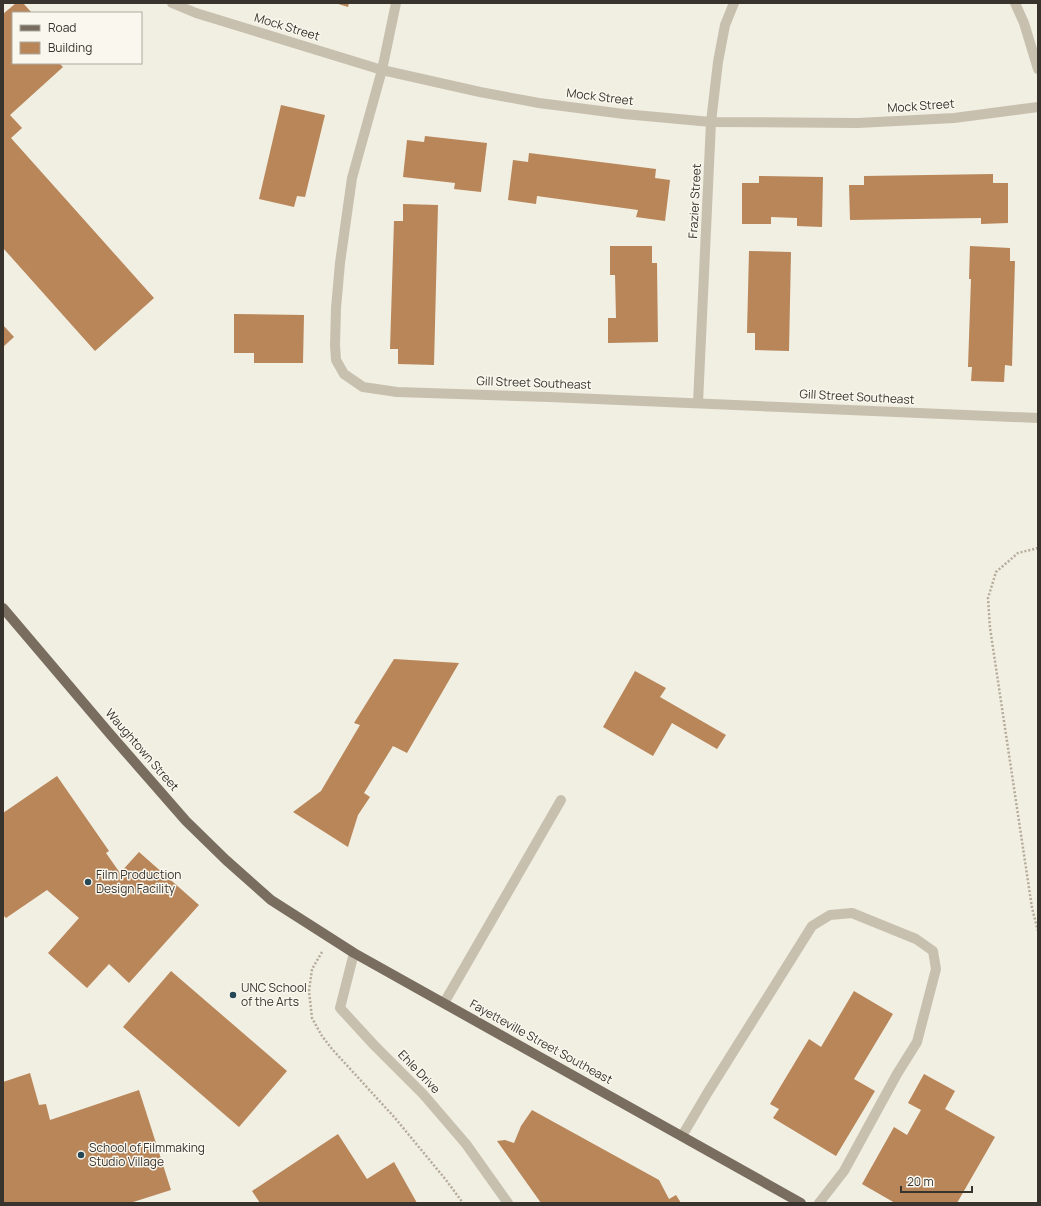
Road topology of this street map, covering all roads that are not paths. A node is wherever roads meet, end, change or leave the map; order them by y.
1 (172, 3) edge
2 (396, 3) edge
3 (734, 3) edge
4 (1015, 3) edge
5 (1038, 69) edge
6 (382, 70) junction
7 (1038, 107) edge
8 (711, 122) junction
9 (698, 403) junction
10 (1038, 418) edge
11 (3, 608) edge
12 (562, 800) dead end
13 (271, 900) joint
14 (354, 953) junction
15 (444, 1003) junction
16 (682, 1136) junction
17 (508, 1203) edge
18 (801, 1203) edge
19 (819, 1203) edge

1 - 6 street, Mock Street
2 - 6 street, Gill Street Southeast
3 - 8 street, Frazier Street
4 - 5 street
6 - 8 street, Mock Street
6 - 9 street, Gill Street Southeast
7 - 8 street, Mock Street
8 - 9 street, Frazier Street
9 - 10 street, Gill Street Southeast
11 - 13 main road, Waughtown Street
12 - 15 street
13 - 14 main road, Fayetteville Street Southeast
14 - 15 main road, Fayetteville Street Southeast
14 - 17 street, Ehle Drive
15 - 16 main road, Fayetteville Street Southeast
16 - 18 main road, Fayetteville Street Southeast
16 - 19 street

